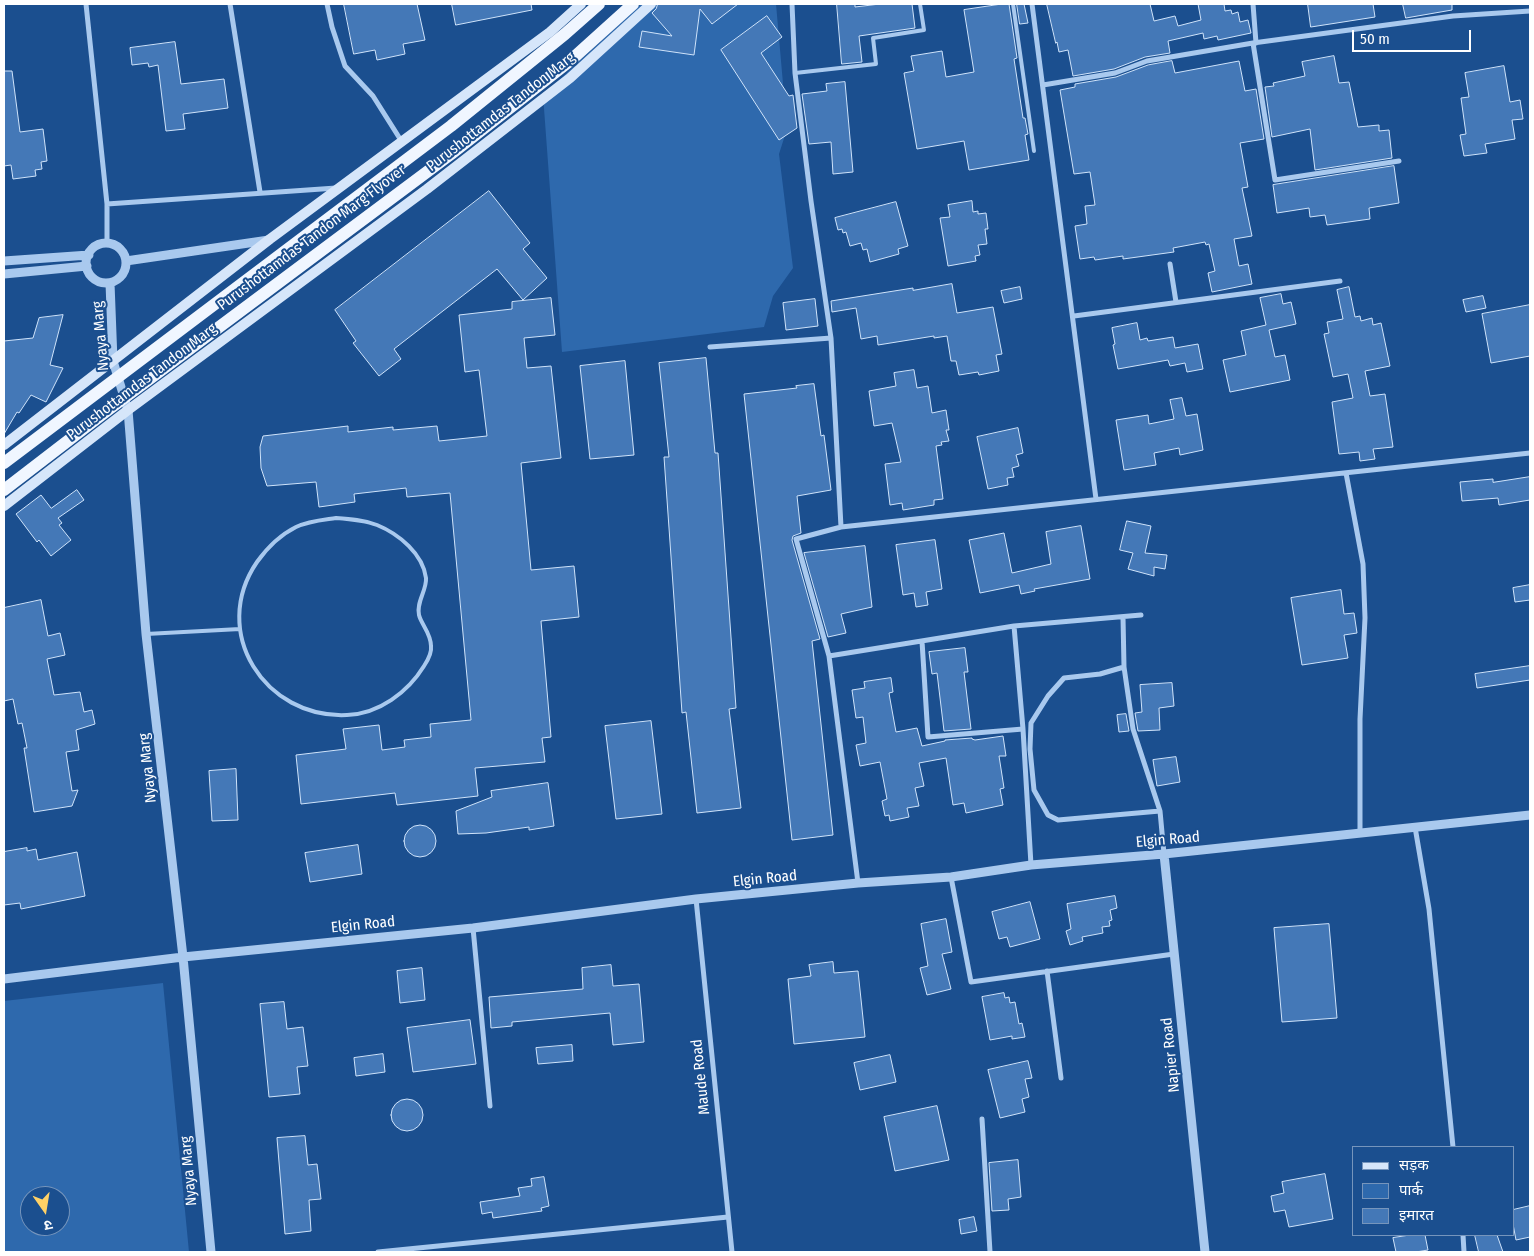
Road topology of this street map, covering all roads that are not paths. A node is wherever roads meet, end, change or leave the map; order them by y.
1 (86, 4) edge
2 (230, 4) edge
3 (327, 4) edge
4 (581, 4) edge
5 (599, 4) edge
6 (633, 4) edge
7 (651, 4) edge
8 (792, 4) edge
9 (920, 4) edge
10 (1013, 4) edge
11 (1032, 4) edge
12 (1252, 4) edge
13 (1530, 11) edge
14 (1254, 43) junction
15 (795, 73) junction
16 (1043, 85) junction
17 (402, 143) junction
18 (1034, 151) dead end
19 (1399, 161) dead end
20 (340, 188) junction
21 (260, 192) junction
22 (107, 204) junction
23 (270, 239) junction
24 (108, 244) junction
25 (88, 255) junction
26 (4, 261) edge
27 (126, 261) junction
28 (1170, 264) dead end
29 (87, 266) junction
30 (4, 274) edge
31 (1340, 281) dead end
32 (110, 283) junction
33 (1176, 302) junction
34 (1074, 316) junction
35 (831, 338) junction
36 (710, 347) dead end
37 (113, 361) junction
38 (128, 410) junction
39 (4, 445) edge
40 (1530, 453) edge
41 (4, 463) edge
42 (1346, 473) junction
43 (4, 490) edge
44 (1096, 499) junction
45 (4, 506) edge
46 (841, 527) junction
47 (1142, 615) dead end
48 (1123, 616) junction
49 (1014, 626) junction
50 (240, 629) junction
51 (146, 634) junction
52 (922, 640) junction
53 (829, 656) junction
54 (1124, 667) junction
55 (1023, 729) junction
56 (1160, 811) junction
57 (1530, 815) edge
58 (1415, 827) junction
59 (1360, 834) junction
60 (1164, 854) junction
61 (1031, 865) junction
62 (951, 877) junction
63 (858, 883) junction
64 (696, 899) junction
65 (473, 928) junction
66 (1174, 954) junction
67 (183, 957) junction
68 (1047, 971) junction
69 (4, 979) edge
70 (1061, 1078) dead end
71 (490, 1106) dead end
72 (982, 1119) dead end
73 (1454, 1146) edge
74 (728, 1218) junction
75 (1462, 1236) edge
76 (211, 1252) edge
77 (378, 1252) edge
78 (732, 1252) edge
79 (990, 1252) edge
80 (1205, 1252) edge
81 (1464, 1252) edge

1 - 22 street
2 - 21 street
3 - 17 street
4 - 17 main road
5 - 41 main road, Purushottamdas Tandon Marg Flyover, bridge
6 - 43 main road, Purushottamdas Tandon Marg Flyover, bridge
7 - 38 main road, Purushottamdas Tandon Marg
8 - 15 street
9 - 15 lane
10 - 18 lane
11 - 16 street
12 - 14 street
13 - 14 street
14 - 16 street
14 - 19 street
15 - 35 street
16 - 34 street
17 - 20 main road
20 - 21 street
20 - 23 main road
21 - 22 street
22 - 24 street
23 - 27 street
23 - 37 main road
24 - 25 street
24 - 27 street
25 - 26 street
25 - 29 street
27 - 32 street
28 - 33 street
29 - 30 street
29 - 32 street
31 - 33 street
32 - 37 street, Nyaya Marg
33 - 34 street
34 - 44 street
35 - 36 street
35 - 46 street
37 - 38 street, Nyaya Marg
37 - 39 main road
38 - 45 main road, Purushottamdas Tandon Marg
38 - 51 street, Nyaya Marg
40 - 42 street
42 - 44 street
42 - 59 street
44 - 46 street
46 - 53 street
47 - 48 street
48 - 49 street
48 - 54 street
49 - 52 street
49 - 55 street
50 - 50 lane
50 - 51 lane
51 - 67 street, Nyaya Marg
52 - 53 street
52 - 55 street
53 - 63 street
54 - 56 street
54 - 56 street
55 - 61 street
56 - 60 street
57 - 58 street, Elgin Road
58 - 59 street, Elgin Road
58 - 73 street
59 - 60 street, Elgin Road
60 - 61 street, Elgin Road
60 - 66 street, Napier Road
61 - 62 street, Elgin Road
62 - 63 street, Elgin Road
62 - 68 street
63 - 64 street, Elgin Road
64 - 65 street, Elgin Road
64 - 74 street, Maude Road
65 - 67 street, Elgin Road
65 - 71 street
66 - 68 street
66 - 80 street, Napier Road
67 - 69 street, Elgin Road
67 - 76 street, Nyaya Marg
68 - 70 street
72 - 79 street
74 - 77 street
74 - 78 street, Maude Road
75 - 81 street

